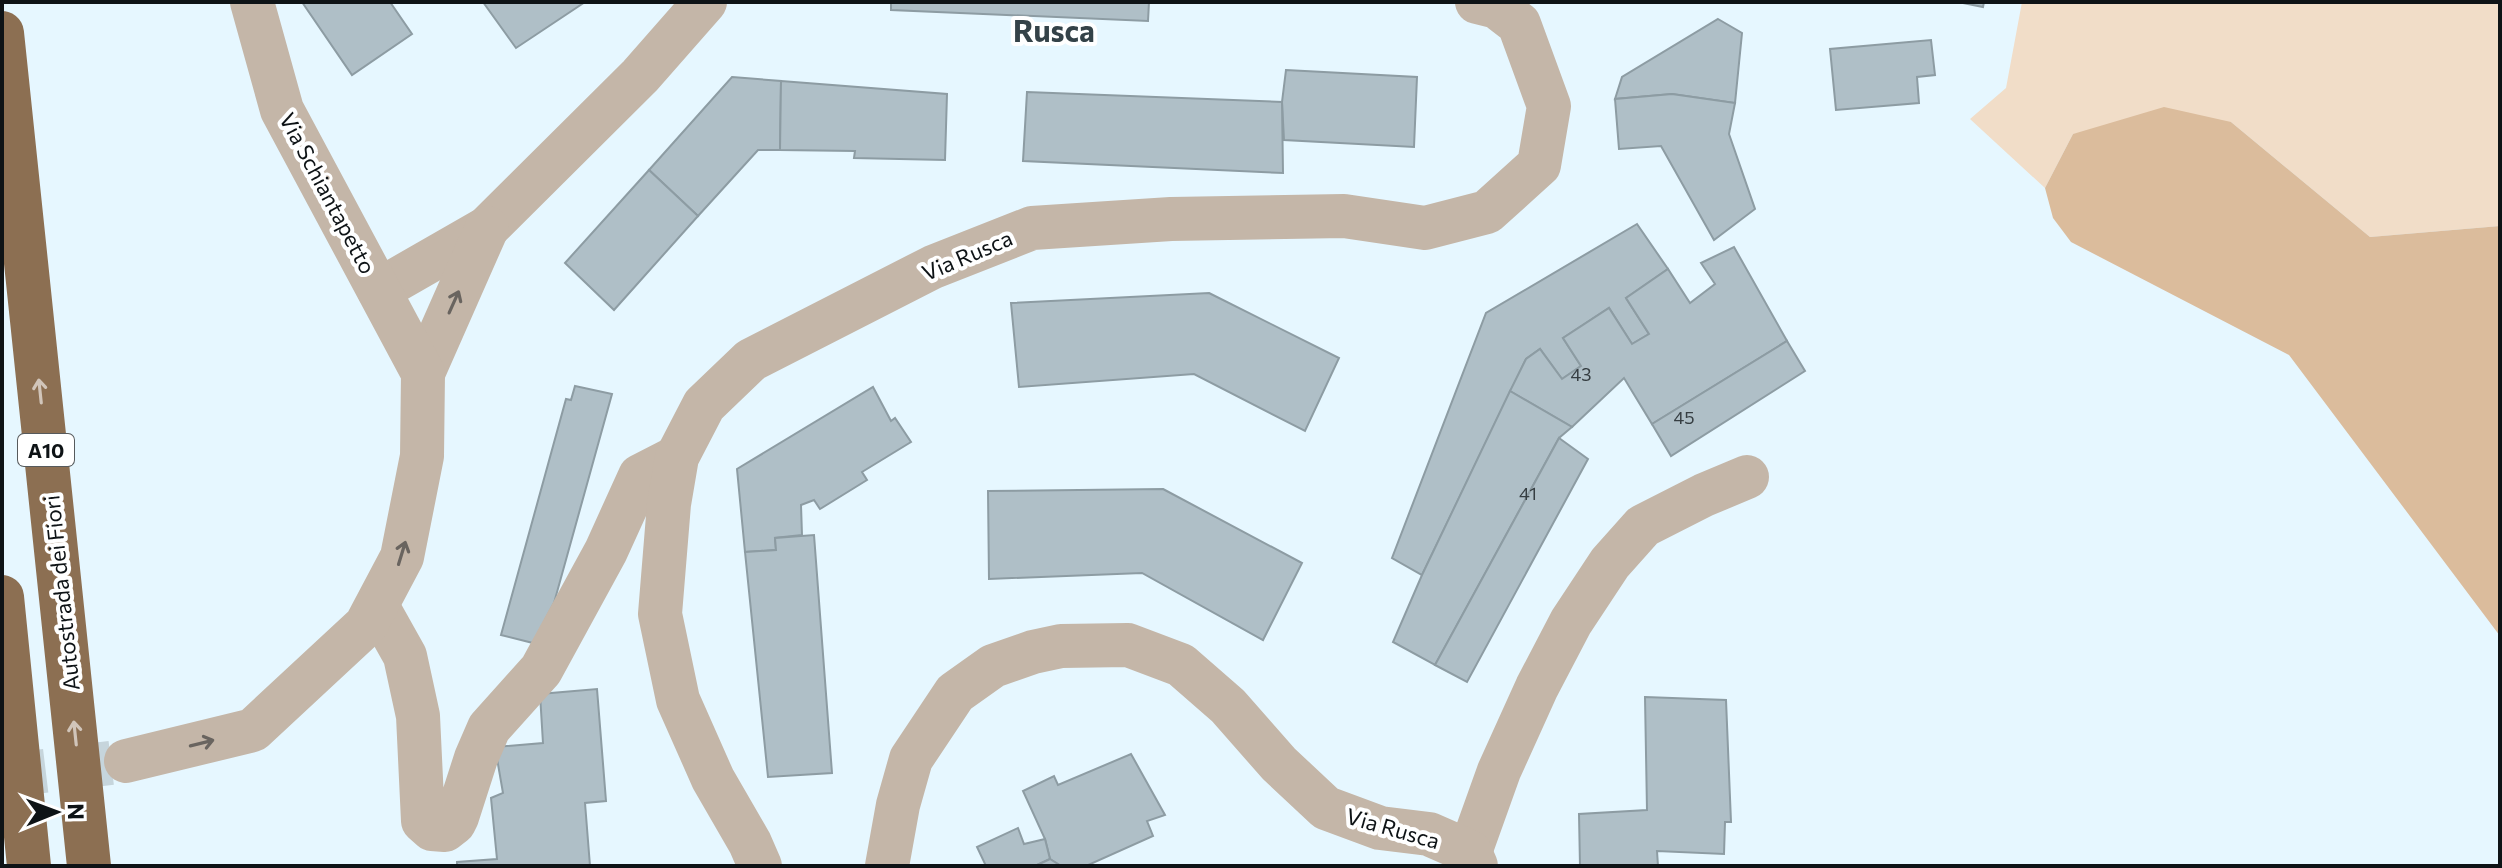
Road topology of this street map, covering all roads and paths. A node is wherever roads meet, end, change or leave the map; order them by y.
1 (252, 2) edge
2 (705, 2) edge
3 (1477, 2) edge
4 (2, 33) edge
5 (487, 228) junction
6 (379, 290) junction
7 (423, 373) junction
8 (677, 457) junction
9 (1747, 477) dead end
10 (2, 597) edge
11 (377, 606) junction
12 (126, 761) tunnel mouth
13 (1473, 859) edge
14 (29, 866) edge
15 (89, 866) edge
16 (760, 866) edge
17 (887, 866) edge

1 - 6 street, Via Schiantapetto
2 - 5 street
3 - 8 street, Via Rusca
15 -> 4 highway, Autostrada dei Fiori / A10
5 - 6 street
7 -> 5 street
6 - 7 street, Via Schiantapetto
11 -> 7 street
8 - 11 street
8 - 16 street, Via Rusca
9 - 13 street, Via Rusca
10 - 14 highway
12 -> 11 street
13 - 17 street, Via Rusca

